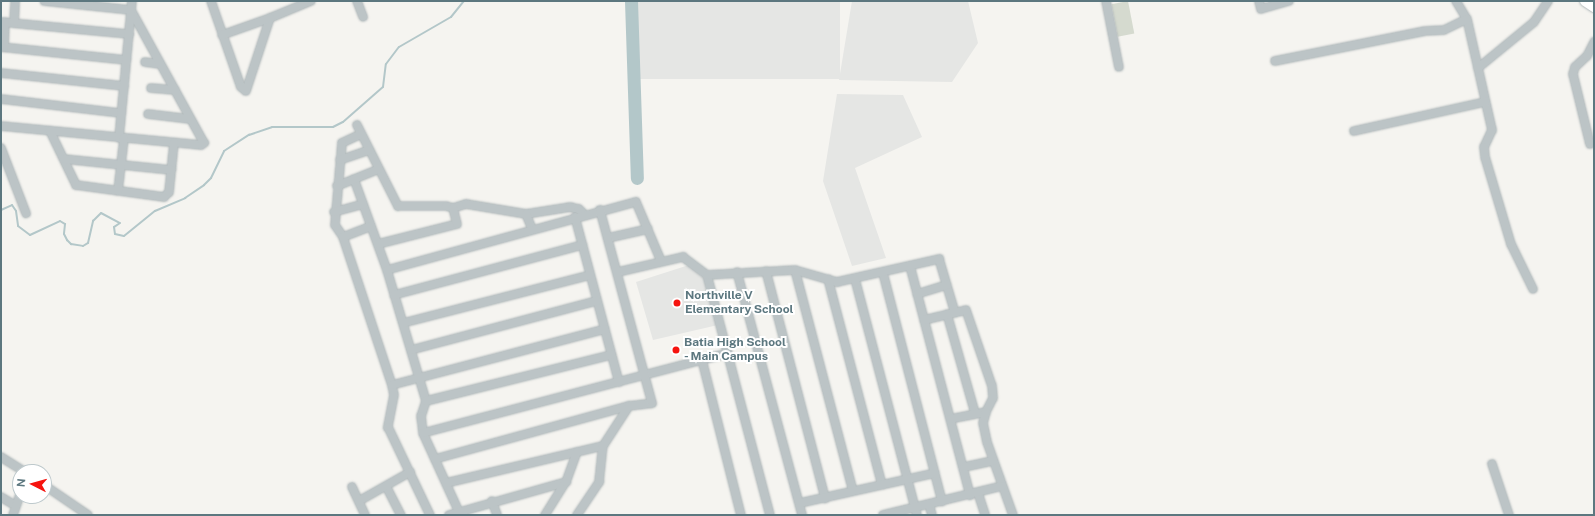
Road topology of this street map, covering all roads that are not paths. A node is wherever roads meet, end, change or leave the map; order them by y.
1 (15, 1) edge
2 (44, 1) edge
3 (132, 1) edge
4 (211, 1) edge
5 (311, 1) edge
6 (357, 1) edge
7 (1106, 1) edge
8 (1259, 1) edge
9 (1456, 1) edge
10 (1548, 1) edge
11 (1585, 1) edge
12 (1286, 2) edge
13 (1594, 7) edge
14 (131, 10) junction
15 (363, 17) dead end
16 (270, 18) junction
17 (1467, 19) junction
18 (6, 22) edge
19 (129, 34) junction
20 (222, 34) junction
21 (1594, 42) edge
22 (2, 47) edge
23 (1591, 58) edge
24 (126, 60) junction
25 (1275, 61) dead end
26 (145, 62) dead end
27 (160, 64) junction
28 (1119, 67) dead end
29 (1478, 68) junction
30 (1, 73) edge
31 (124, 86) junction
32 (151, 88) dead end
33 (175, 90) junction
34 (1, 99) edge
35 (1485, 102) junction
36 (121, 113) junction
37 (148, 114) dead end
38 (1584, 116) junction
39 (1594, 118) edge
40 (190, 119) junction
41 (357, 125) dead end
42 (1, 126) edge
43 (50, 131) junction
44 (1354, 131) dead end
45 (361, 134) junction
46 (121, 138) junction
47 (174, 143) junction
48 (1590, 144) dead end
49 (1, 148) edge
50 (369, 150) junction
51 (64, 159) junction
52 (340, 160) junction
53 (121, 165) junction
54 (379, 169) junction
55 (171, 170) junction
56 (354, 179) junction
57 (337, 186) junction
58 (118, 191) junction
59 (363, 204) junction
60 (453, 208) junction
61 (600, 210) junction
62 (334, 212) junction
63 (26, 213) dead end
64 (526, 214) junction
65 (585, 215) junction
66 (575, 217) junction
67 (371, 226) junction
68 (648, 229) junction
69 (532, 230) junction
70 (343, 237) junction
71 (608, 238) junction
72 (378, 244) junction
73 (582, 245) junction
74 (661, 260) junction
75 (910, 266) junction
76 (387, 270) junction
77 (795, 270) junction
78 (766, 271) junction
79 (618, 272) junction
80 (738, 272) junction
81 (883, 273) junction
82 (590, 275) junction
83 (707, 275) junction
84 (828, 279) junction
85 (855, 279) junction
86 (947, 285) junction
87 (1533, 289) dead end
88 (917, 294) junction
89 (394, 295) junction
90 (597, 301) junction
91 (951, 313) junction
92 (924, 320) junction
93 (403, 323) junction
94 (605, 329) junction
95 (411, 350) junction
96 (728, 353) junction
97 (612, 355) junction
98 (702, 360) junction
99 (644, 375) junction
100 (419, 378) junction
101 (619, 382) junction
102 (392, 385) junction
103 (426, 401) junction
104 (629, 406) junction
105 (986, 412) junction
106 (975, 413) junction
107 (951, 419) junction
108 (423, 433) junction
109 (603, 446) junction
110 (577, 452) junction
111 (1, 457) edge
112 (435, 459) junction
113 (993, 461) junction
114 (12, 464) edge
115 (1492, 464) dead end
116 (964, 467) junction
117 (410, 472) junction
118 (935, 473) junction
119 (908, 480) junction
120 (566, 482) junction
121 (446, 483) junction
122 (882, 485) junction
123 (386, 486) junction
124 (1002, 486) junction
125 (352, 487) dead end
126 (52, 490) edge
127 (853, 492) junction
128 (974, 494) junction
129 (1, 497) edge
130 (825, 498) junction
131 (359, 501) junction
132 (942, 501) junction
133 (492, 502) junction
134 (800, 503) junction
135 (929, 504) junction
136 (16, 506) joint
137 (916, 511) edge
138 (459, 512) junction
139 (13, 515) edge
140 (88, 515) edge
141 (365, 515) edge
142 (401, 515) edge
143 (430, 515) edge
144 (448, 515) edge
145 (497, 515) edge
146 (545, 515) edge
147 (577, 515) edge
148 (741, 515) edge
149 (770, 515) edge
150 (802, 515) edge
151 (883, 515) edge
152 (932, 515) edge
153 (985, 515) edge
154 (1013, 515) edge
155 (1509, 515) edge

1 - 18 street
2 - 14 street
3 - 14 street
4 - 20 street
5 - 16 street
6 - 15 street
7 - 28 street
8 - 12 street
9 - 17 street
10 - 29 street
11 - 13 main road
14 - 19 street
14 - 27 street
16 - 20 street
16 - 20 street
17 - 25 street
17 - 29 street
18 - 19 street
18 - 22 street
19 - 24 street
21 - 23 street
22 - 24 street
23 - 38 street
24 - 31 street
26 - 27 street
27 - 33 street
29 - 35 street
30 - 31 street
31 - 36 street
32 - 33 street
33 - 40 street
34 - 36 street
35 - 44 street
35 - 87 street
36 - 46 street
37 - 40 street
38 - 39 street
38 - 48 street
40 - 47 street
41 - 45 street
42 - 43 street
43 - 46 street
43 - 51 street
45 - 50 street
45 - 52 street
46 - 47 street
46 - 53 street
47 - 55 street
49 - 63 street
50 - 52 street
50 - 54 street
51 - 53 street
51 - 58 street
52 - 57 street
53 - 55 street
53 - 58 street
54 - 56 street
54 - 60 street
55 - 58 street
56 - 57 street
56 - 59 street
57 - 62 street
59 - 62 street
59 - 67 street
60 - 64 street
60 - 72 street
61 - 65 street
61 - 68 street
61 - 71 street
62 - 70 street
64 - 65 street
64 - 69 street
65 - 66 street
66 - 69 street
66 - 73 street
67 - 70 street
67 - 72 street
68 - 71 street
68 - 74 street
69 - 76 street
70 - 102 street
71 - 79 street
72 - 76 street
73 - 82 street
73 - 89 street
74 - 79 street
74 - 83 street
75 - 81 street
75 - 86 street
75 - 88 street
76 - 89 street
77 - 78 street
77 - 84 street
77 - 127 street
78 - 80 street
78 - 130 street
79 - 99 street
80 - 83 street
80 - 134 street
81 - 85 street
81 - 118 street
82 - 90 street
82 - 93 street
83 - 96 street
84 - 85 street
84 - 122 street
85 - 119 street
86 - 88 street
86 - 91 street
88 - 92 street
89 - 93 street
90 - 94 street
90 - 95 street
91 - 92 street
91 - 105 street
91 - 106 street
92 - 107 street
93 - 95 street
94 - 97 street
94 - 100 street
95 - 100 street
96 - 98 street
96 - 149 street
97 - 101 street
97 - 103 street
98 - 99 street
98 - 148 street
99 - 101 street
99 - 104 street
100 - 102 street
100 - 103 street
101 - 108 street
102 - 117 street
103 - 108 street
104 - 109 street
104 - 112 street
105 - 106 street
105 - 113 street
106 - 107 street
107 - 116 street
108 - 112 street
109 - 110 street
109 - 147 street
110 - 120 street
110 - 121 street
111 - 114 street
112 - 121 street
113 - 116 street
113 - 124 street
115 - 155 street
116 - 128 street
117 - 123 street
117 - 143 street
118 - 119 street
118 - 132 street
119 - 122 street
119 - 137 street
120 - 133 street
120 - 146 street
121 - 138 street
122 - 127 street
123 - 131 street
123 - 142 street
124 - 128 street
124 - 154 street
125 - 131 street
126 - 140 street
127 - 130 street
128 - 132 street
128 - 153 street
129 - 136 street
130 - 134 street
131 - 141 street
132 - 135 street
133 - 138 street
133 - 145 street
134 - 150 street
135 - 137 street
135 - 152 street
136 - 139 street
137 - 151 street
138 - 144 street

